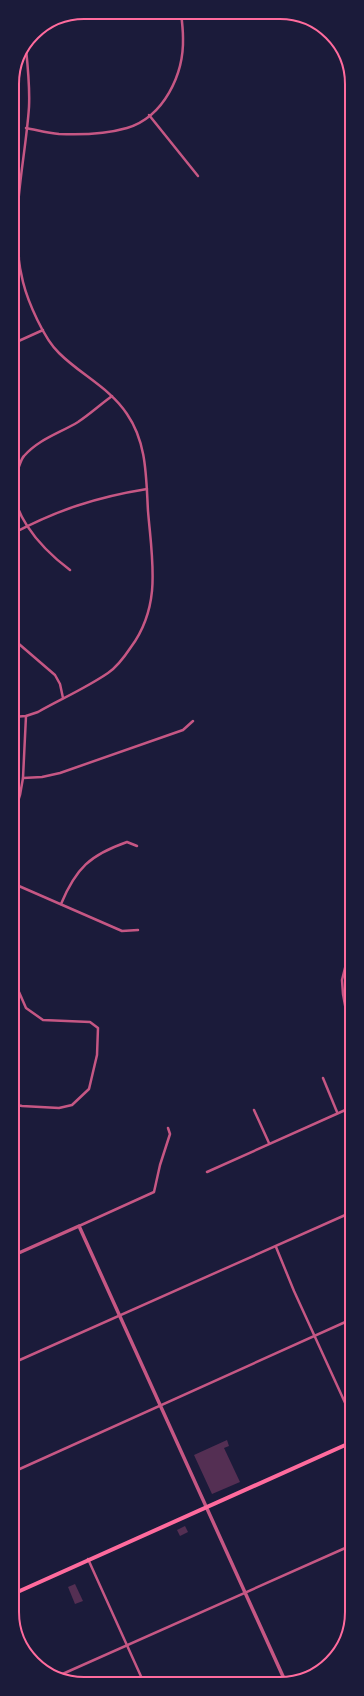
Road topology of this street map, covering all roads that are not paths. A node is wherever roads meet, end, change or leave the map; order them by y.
1 (181, 19) edge
2 (27, 54) edge
3 (149, 115) junction
4 (26, 128) junction
5 (198, 176) dead end
6 (19, 187) edge
7 (19, 258) edge
8 (43, 330) junction
9 (19, 341) edge
10 (112, 396) junction
11 (19, 466) edge
12 (147, 489) junction
13 (19, 512) edge
14 (28, 526) junction
15 (19, 530) edge
16 (70, 570) dead end
17 (19, 644) edge
18 (63, 698) junction
19 (19, 716) edge
20 (26, 716) junction
21 (193, 721) dead end
22 (23, 778) junction
23 (19, 797) edge
24 (137, 846) dead end
25 (19, 886) edge
26 (61, 904) junction
27 (138, 930) dead end
28 (345, 968) edge
29 (19, 992) edge
30 (345, 1005) edge
31 (323, 1078) dead end
32 (19, 1105) edge
33 (345, 1109) edge
34 (254, 1110) dead end
35 (337, 1112) junction
36 (168, 1128) dead end
37 (269, 1143) junction
38 (207, 1172) dead end
39 (345, 1215) edge
40 (79, 1226) junction
41 (276, 1247) junction
42 (19, 1253) edge
43 (120, 1314) junction
44 (345, 1322) edge
45 (314, 1336) junction
46 (19, 1360) edge
47 (345, 1403) edge
48 (160, 1405) junction
49 (345, 1445) edge
50 (19, 1469) edge
51 (206, 1507) junction
52 (345, 1548) edge
53 (88, 1559) junction
54 (19, 1591) edge
55 (245, 1592) junction
56 (127, 1645) junction
57 (63, 1674) edge
58 (141, 1677) edge
59 (282, 1677) edge

1 - 3 street
2 - 4 street
3 - 4 street
3 - 5 street
4 - 6 street
7 - 8 street
8 - 9 street
8 - 10 street
10 - 11 street
10 - 12 street
12 - 14 street
12 - 18 street
13 - 14 street
14 - 15 street
14 - 16 street
17 - 18 street
18 - 20 street
19 - 20 street
20 - 22 street
21 - 22 street
22 - 23 street
24 - 26 street
25 - 26 street
26 - 27 street
28 - 30 street
29 - 32 street
31 - 35 street
33 - 35 street
34 - 37 street
35 - 37 street
36 - 40 street
37 - 38 street
39 - 41 street
40 - 42 street
40 - 43 street
41 - 43 street
41 - 45 street
43 - 46 street
43 - 48 street
44 - 45 street
45 - 47 street
45 - 48 street
48 - 50 street
48 - 51 street
49 - 51 main road
51 - 53 main road
51 - 55 street
52 - 55 street
53 - 54 main road
53 - 56 street
55 - 56 street
55 - 59 street
56 - 57 street
56 - 58 street

